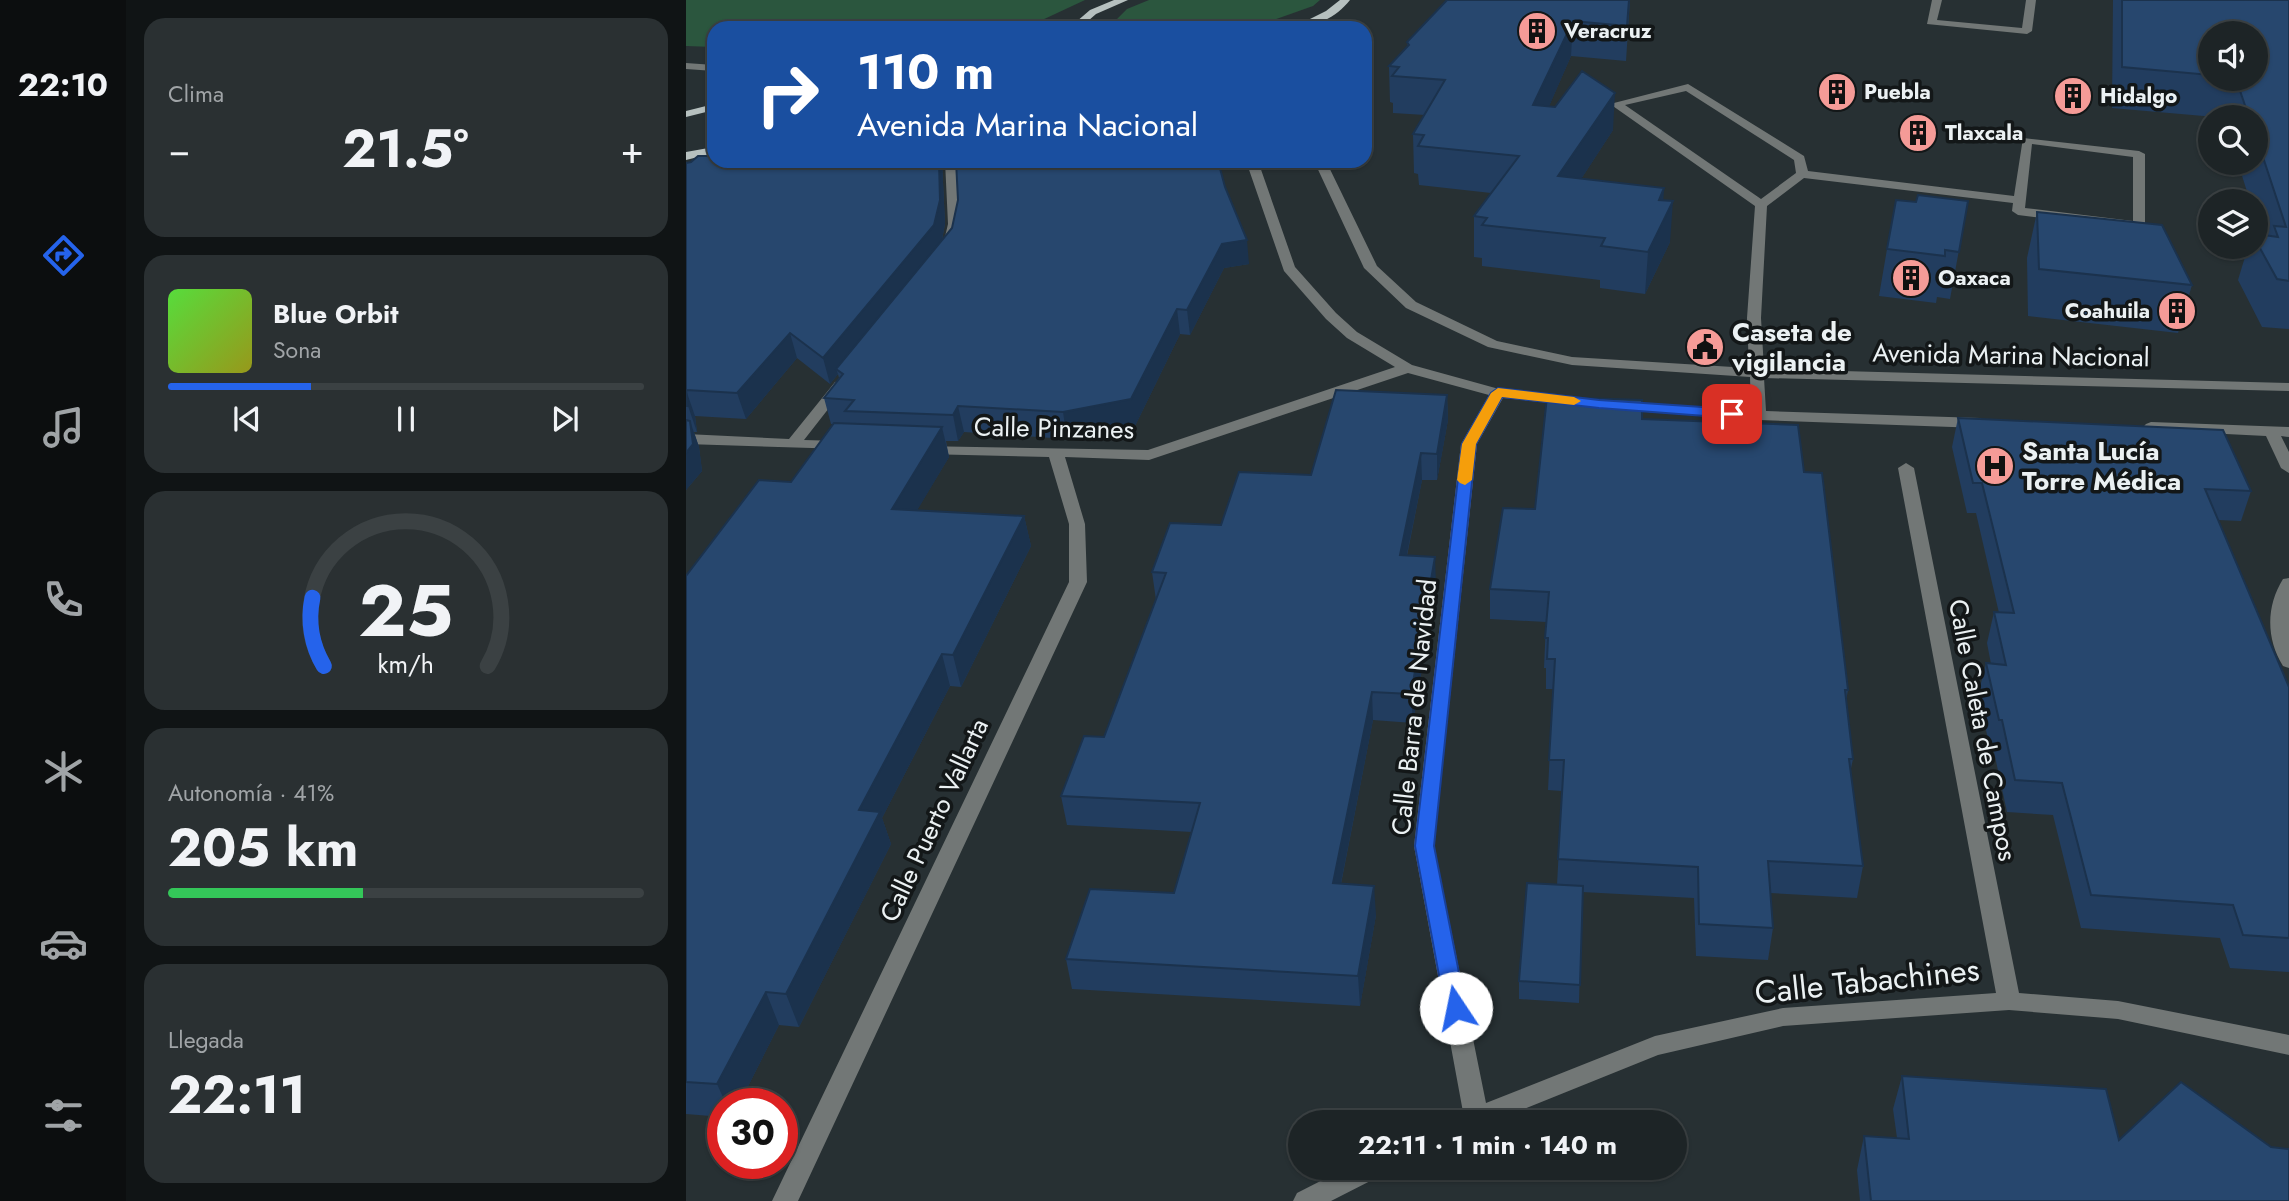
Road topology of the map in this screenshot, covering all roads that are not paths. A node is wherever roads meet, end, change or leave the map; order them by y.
1 (1123, 0) edge
2 (1345, 0) edge
3 (1937, 0) edge
4 (2031, 0) edge
5 (1082, 21) edge
6 (1315, 21) edge
7 (686, 66) edge
8 (707, 68) edge
9 (707, 109) edge
10 (686, 114) edge
11 (707, 151) edge
12 (686, 156) edge
13 (951, 168) edge
14 (1254, 168) edge
15 (1323, 168) edge
16 (1802, 174) junction
17 (2019, 200) junction
18 (1761, 205) junction
19 (947, 251) edge
20 (1406, 368) junction
21 (853, 369) edge
22 (1757, 373) junction
23 (2289, 387) edge
24 (1498, 393) junction
25 (1759, 415) junction
26 (1994, 423) edge
27 (2132, 427) edge
28 (2271, 431) junction
29 (2289, 432) edge
30 (686, 439) edge
31 (793, 444) junction
32 (862, 447) edge
33 (904, 448) edge
34 (1056, 454) junction
35 (1906, 468) dead end
36 (2289, 468) edge
37 (2289, 583) edge
38 (2289, 662) edge
39 (2009, 1001) junction
40 (2289, 1045) edge
41 (1468, 1110) edge
42 (1493, 1110) edge
43 (1347, 1180) edge
44 (785, 1201) edge
45 (1306, 1201) edge

1 - 5 main road
2 - 6 main road
3 - 4 street
7 - 8 street
9 - 10 main road
11 - 12 main road
13 - 19 street
14 - 20 street
15 - 22 street, Avenida Marina Nacional
16 - 17 street
16 - 18 street
16 - 18 street
17 - 17 street
18 - 22 street
20 - 24 street
20 - 34 street, Calle Pinzanes
21 - 31 street
22 - 23 street, Avenida Marina Nacional
22 - 25 street
24 - 25 street
24 - 41 street, Calle Barra de Navidad
25 - 26 street
27 - 28 street
28 - 29 street
28 - 36 street
30 - 31 street
31 - 32 street
33 - 34 street, Calle Pinzanes
34 - 44 street, Calle Puerto Vallarta
35 - 39 street, Calle Caleta de Campos
37 - 38 street
39 - 40 street, Calle Tabachines
39 - 42 street, Calle Tabachines
43 - 45 street

